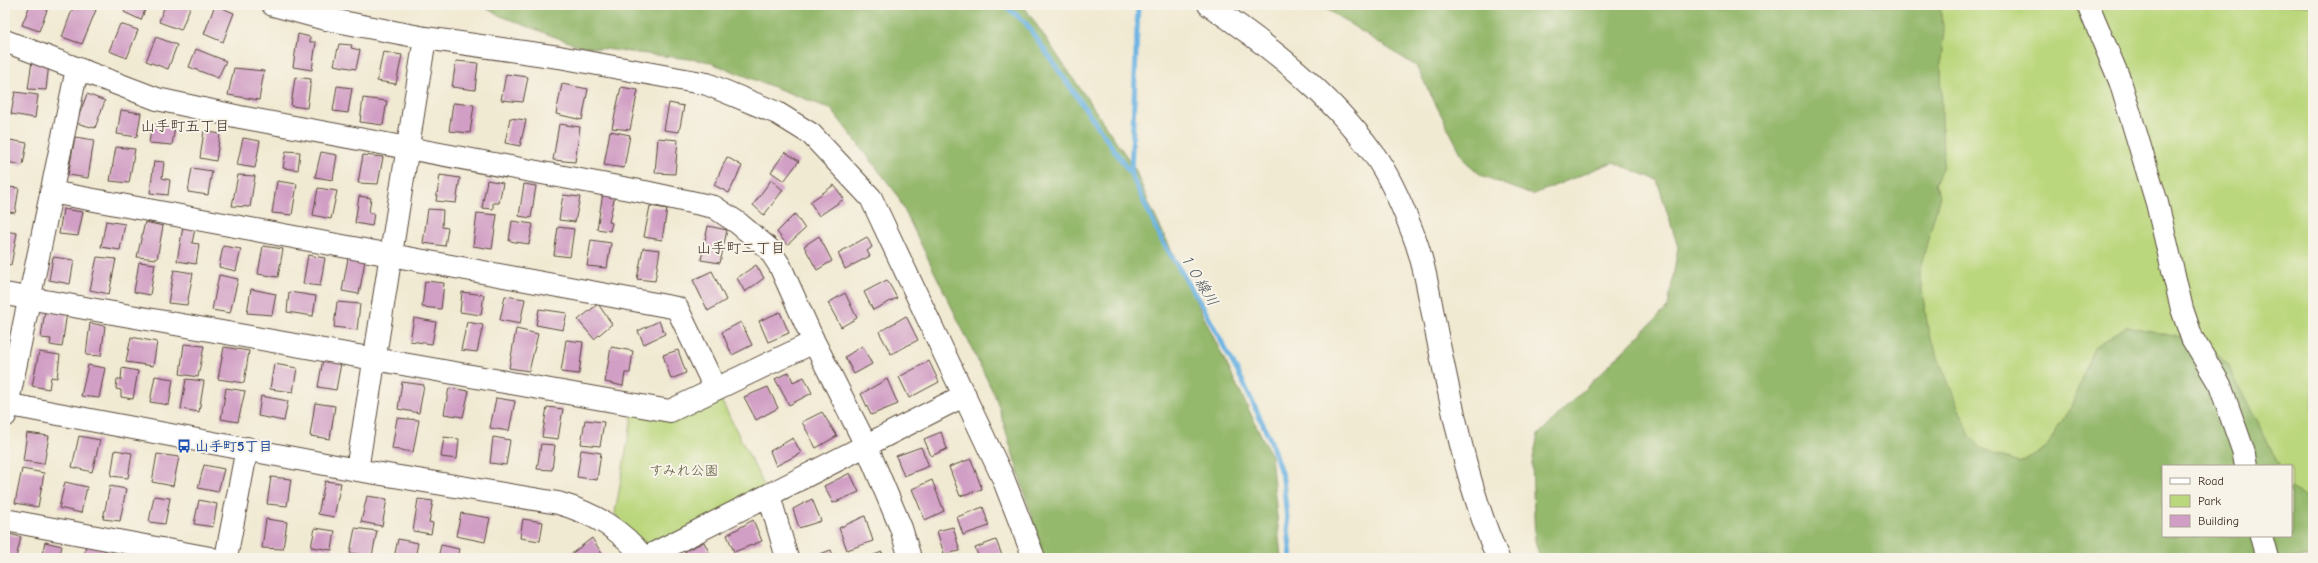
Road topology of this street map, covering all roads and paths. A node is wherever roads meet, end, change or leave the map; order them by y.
1 (273, 5) edge
2 (1209, 5) edge
3 (2088, 5) edge
4 (425, 38) junction
5 (5, 41) edge
6 (77, 68) junction
7 (409, 147) junction
8 (51, 192) junction
9 (392, 255) junction
10 (5, 294) edge
11 (29, 299) junction
12 (814, 342) junction
13 (375, 360) junction
14 (715, 388) junction
15 (965, 395) junction
16 (6, 408) edge
17 (866, 445) junction
18 (247, 448) junction
19 (2246, 465) edge
20 (357, 470) junction
21 (769, 495) junction
22 (5, 520) edge
23 (2260, 537) edge
24 (210, 558) edge
25 (226, 558) edge
26 (644, 558) edge
27 (787, 558) edge
28 (910, 558) edge
29 (1034, 558) edge
30 (1498, 558) edge
31 (2267, 558) edge

1 - 4 street
2 - 30 street
3 - 19 street
4 - 7 street
4 - 15 street
5 - 6 street
6 - 7 street
6 - 8 street
7 - 9 street
7 - 12 street
8 - 9 street
8 - 11 street
9 - 13 street
9 - 14 street
10 - 11 street
11 - 13 street
11 - 16 street
12 - 14 street
12 - 17 street
13 - 14 street
13 - 20 street
15 - 17 street
15 - 29 street
16 - 18 street
17 - 21 street
17 - 28 street
18 - 20 street
18 - 25 street
20 - 26 street
21 - 26 street
21 - 27 street
22 - 24 street
23 - 31 street

